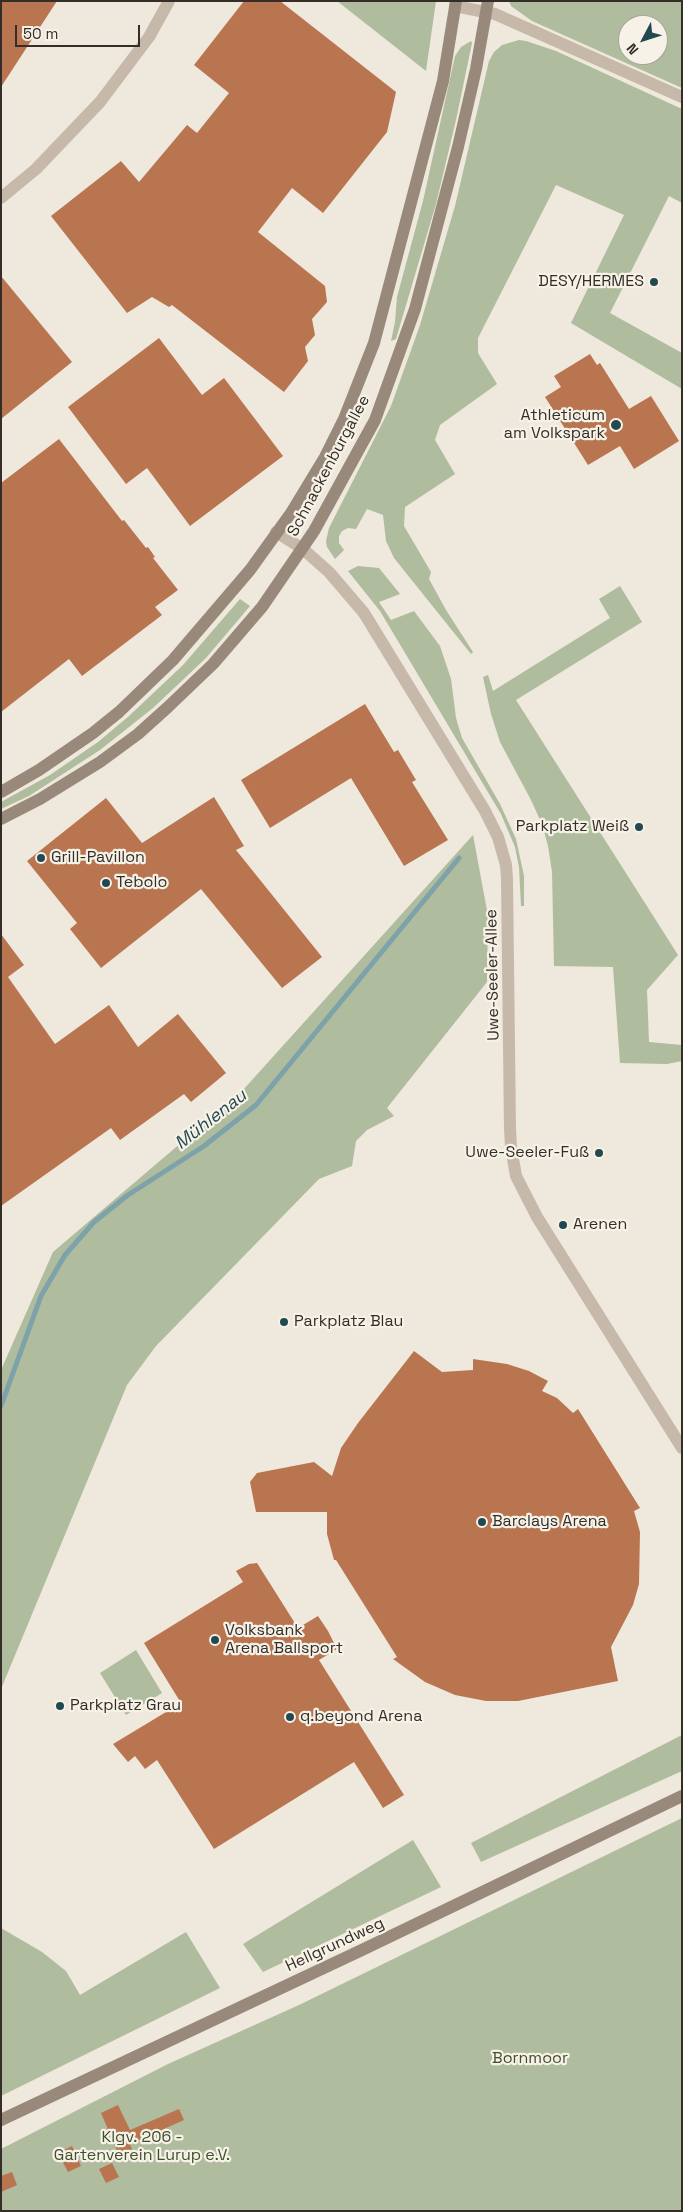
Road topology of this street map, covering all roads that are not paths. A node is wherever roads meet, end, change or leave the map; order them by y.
1 (169, 1) edge
2 (455, 4) edge
3 (487, 7) edge
4 (682, 97) edge
5 (1, 198) edge
6 (276, 532) junction
7 (303, 550) junction
8 (1, 792) edge
9 (1, 819) edge
10 (682, 1448) edge
11 (682, 1796) edge
12 (1, 2120) edge

1 - 5 street
2 - 3 street
2 - 6 main road, Schnackenburgallee
3 - 4 street
3 - 7 main road, Schnackenburgallee
6 - 7 street, Uwe-Seeler-Allee
6 - 8 main road, Schnackenburgallee
7 - 9 main road, Schnackenburgallee
7 - 10 street, Uwe-Seeler-Allee
11 - 12 main road, Hellgrundweg

